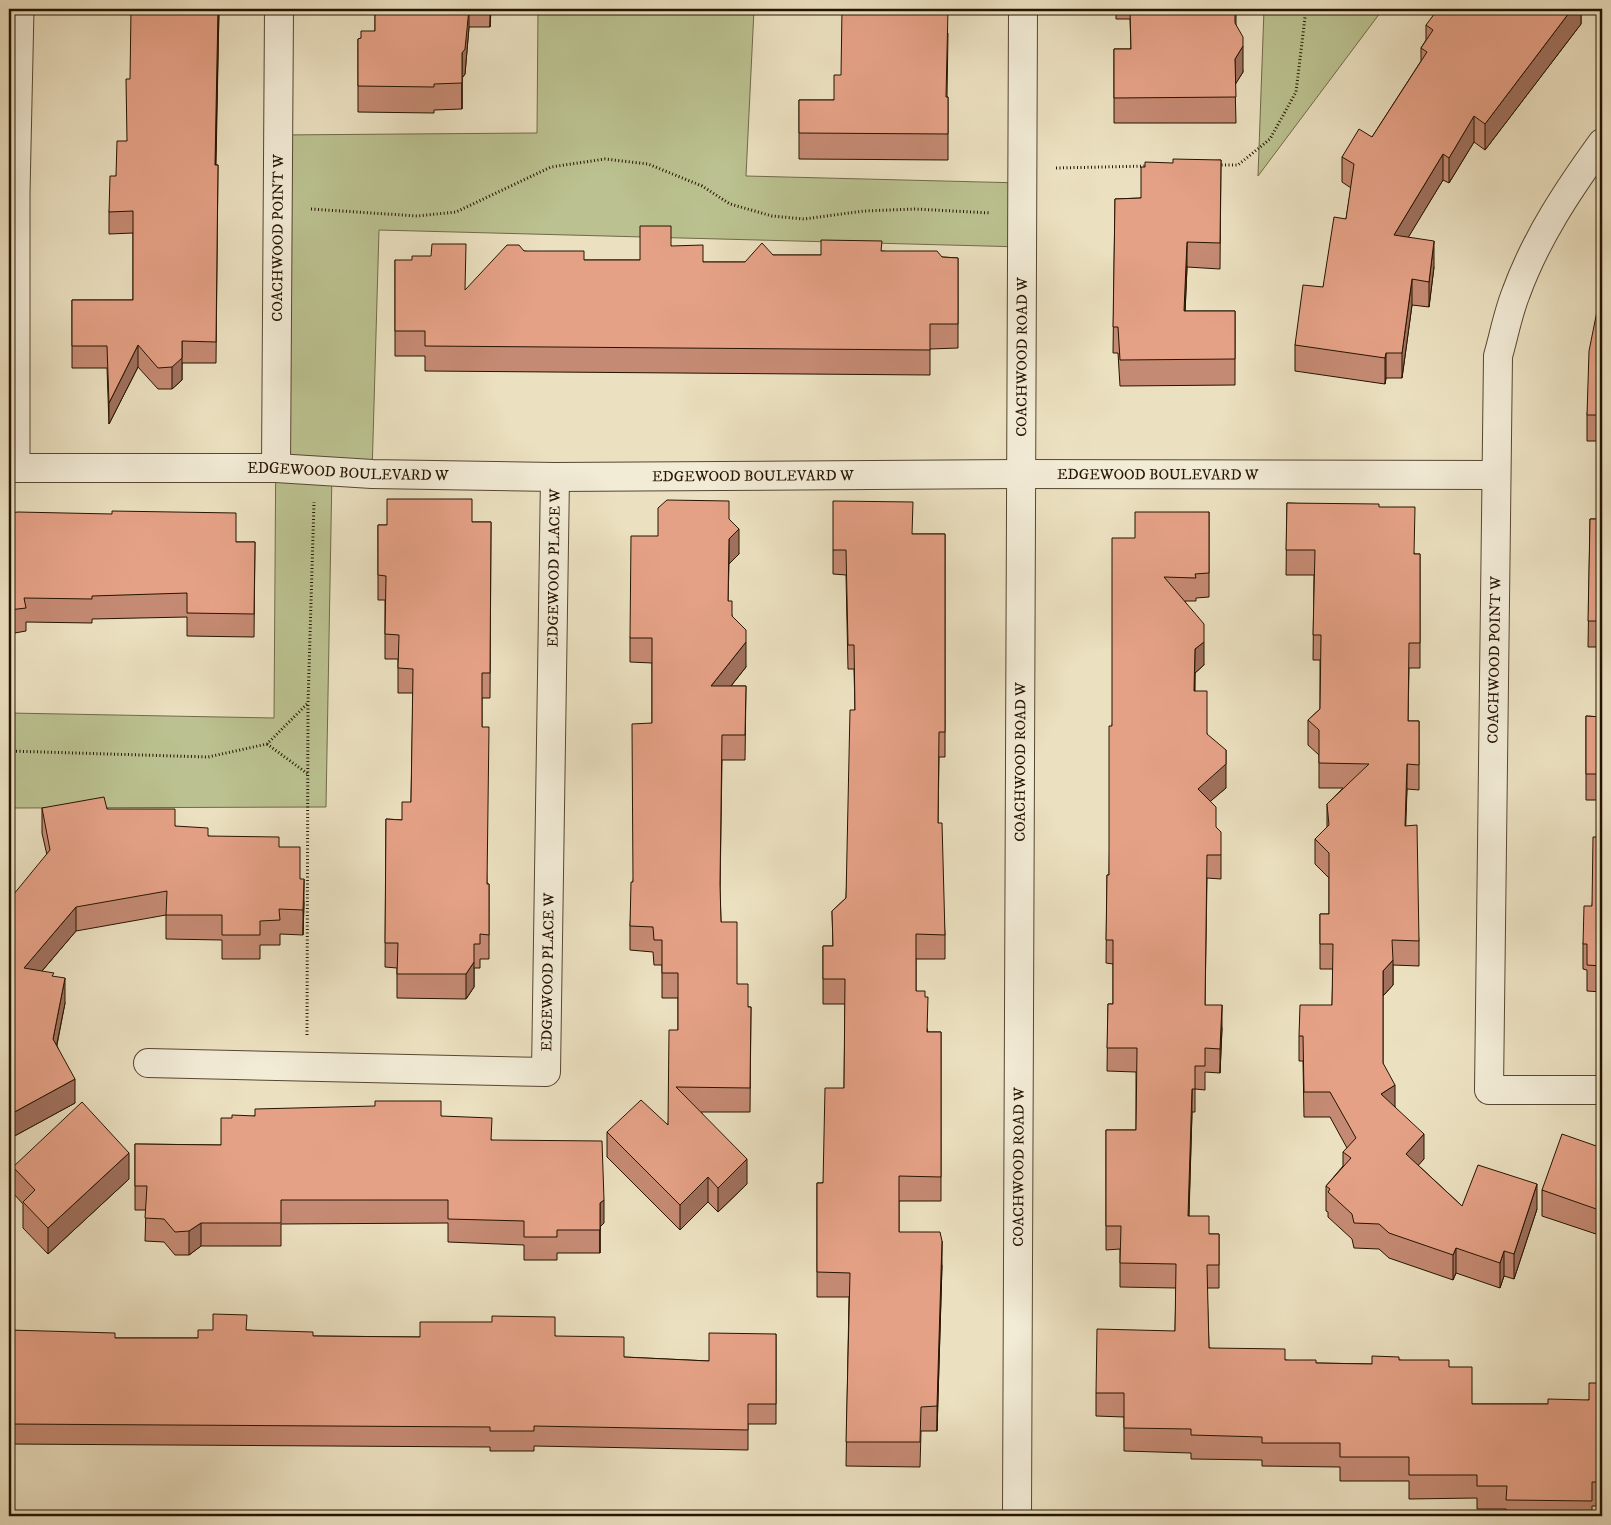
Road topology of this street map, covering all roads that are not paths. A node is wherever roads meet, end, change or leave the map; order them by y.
1 (24, 9) edge
2 (279, 9) edge
3 (1023, 9) edge
4 (1602, 143) edge
5 (14, 193) edge
6 (14, 468) edge
7 (276, 468) junction
8 (1020, 474) junction
9 (1496, 475) junction
10 (555, 477) junction
11 (148, 1063) dead end
12 (1602, 1090) edge
13 (1017, 1516) edge

1 - 5 lane
2 - 7 street, COACHWOOD POINT W
3 - 8 street, COACHWOOD ROAD W
4 - 9 street, COACHWOOD POINT W
5 - 6 lane
6 - 7 street, EDGEWOOD BOULEVARD W
7 - 10 street, EDGEWOOD BOULEVARD W
8 - 9 street, EDGEWOOD BOULEVARD W
8 - 10 street, EDGEWOOD BOULEVARD W
8 - 13 street, COACHWOOD ROAD W
9 - 12 street, COACHWOOD POINT W
10 - 11 street, EDGEWOOD PLACE W

